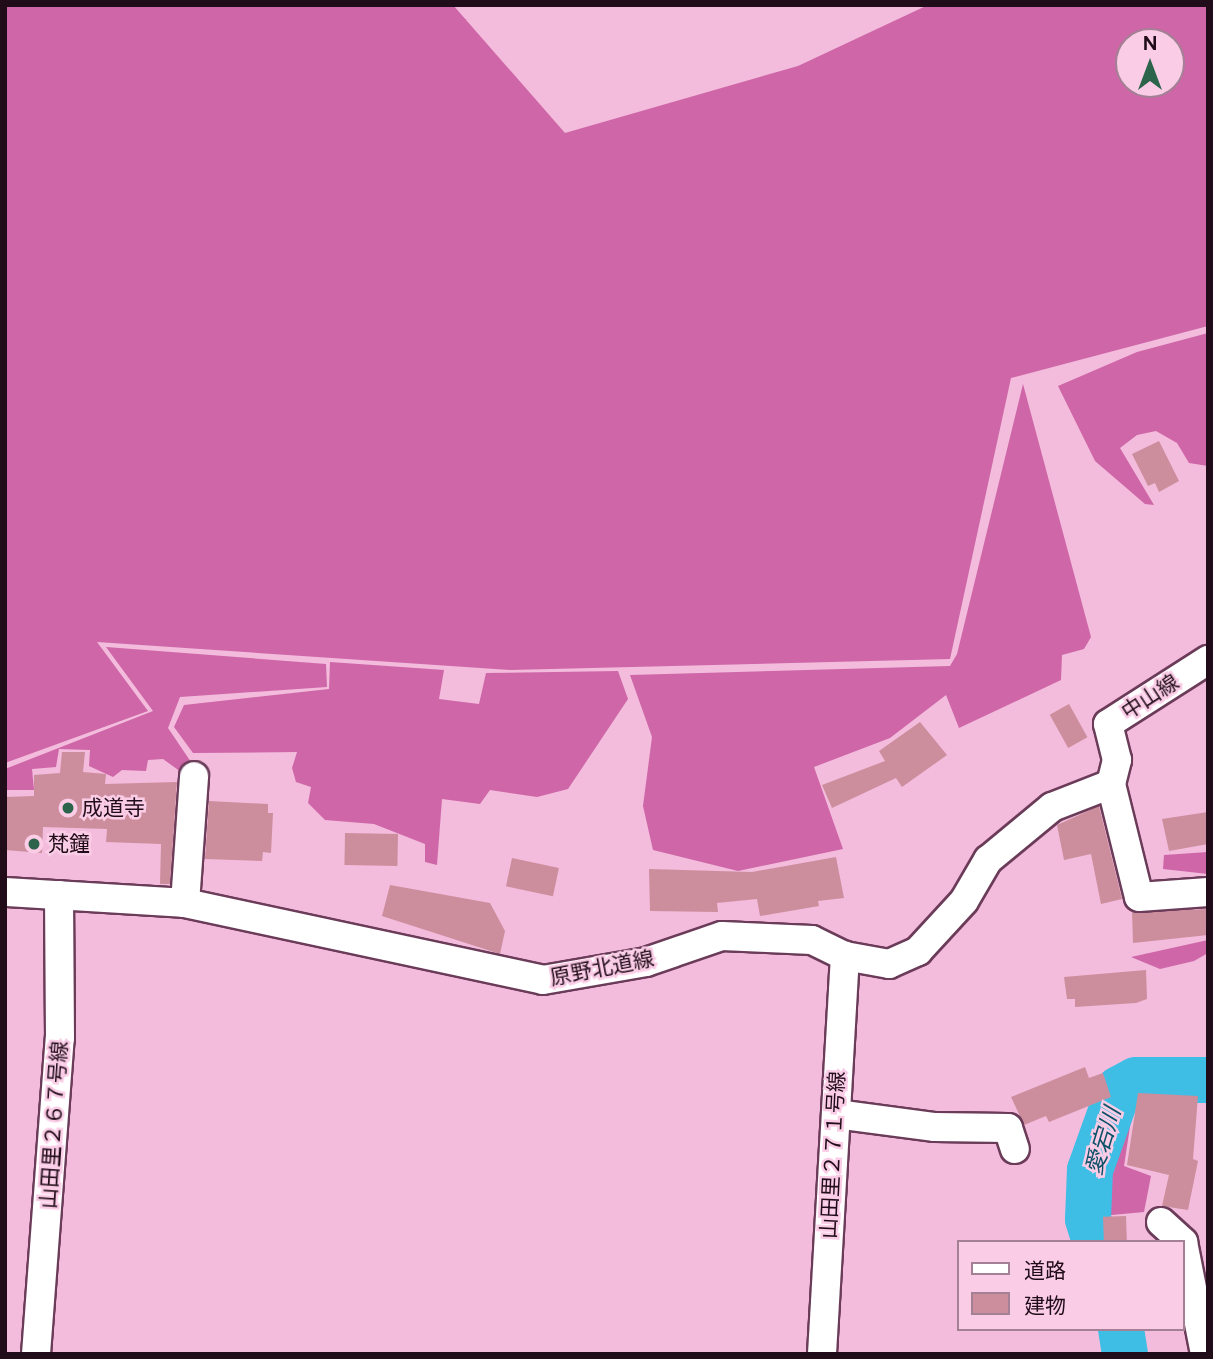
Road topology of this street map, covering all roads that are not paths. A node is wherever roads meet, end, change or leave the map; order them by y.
1 (1208, 660) edge
2 (194, 776) dead end
3 (1111, 784) junction
4 (5, 892) edge
5 (1208, 892) edge
6 (59, 895) junction
7 (185, 903) junction
8 (845, 956) junction
9 (836, 1114) junction
10 (1015, 1149) dead end
11 (1161, 1222) dead end
12 (1181, 1240) edge
13 (1185, 1252) edge
14 (36, 1354) edge
15 (822, 1354) edge
16 (1205, 1354) edge

1 - 3 street, 中山線
2 - 7 street
3 - 5 street
3 - 8 street, 原野北道線
4 - 6 street, 原野北道線
6 - 7 street, 原野北道線
6 - 14 street, 山田里２６７号線
7 - 8 street, 原野北道線
8 - 9 street, 山田里２７１号線
9 - 10 street
9 - 15 street, 山田里２７１号線
11 - 12 street
13 - 16 street

